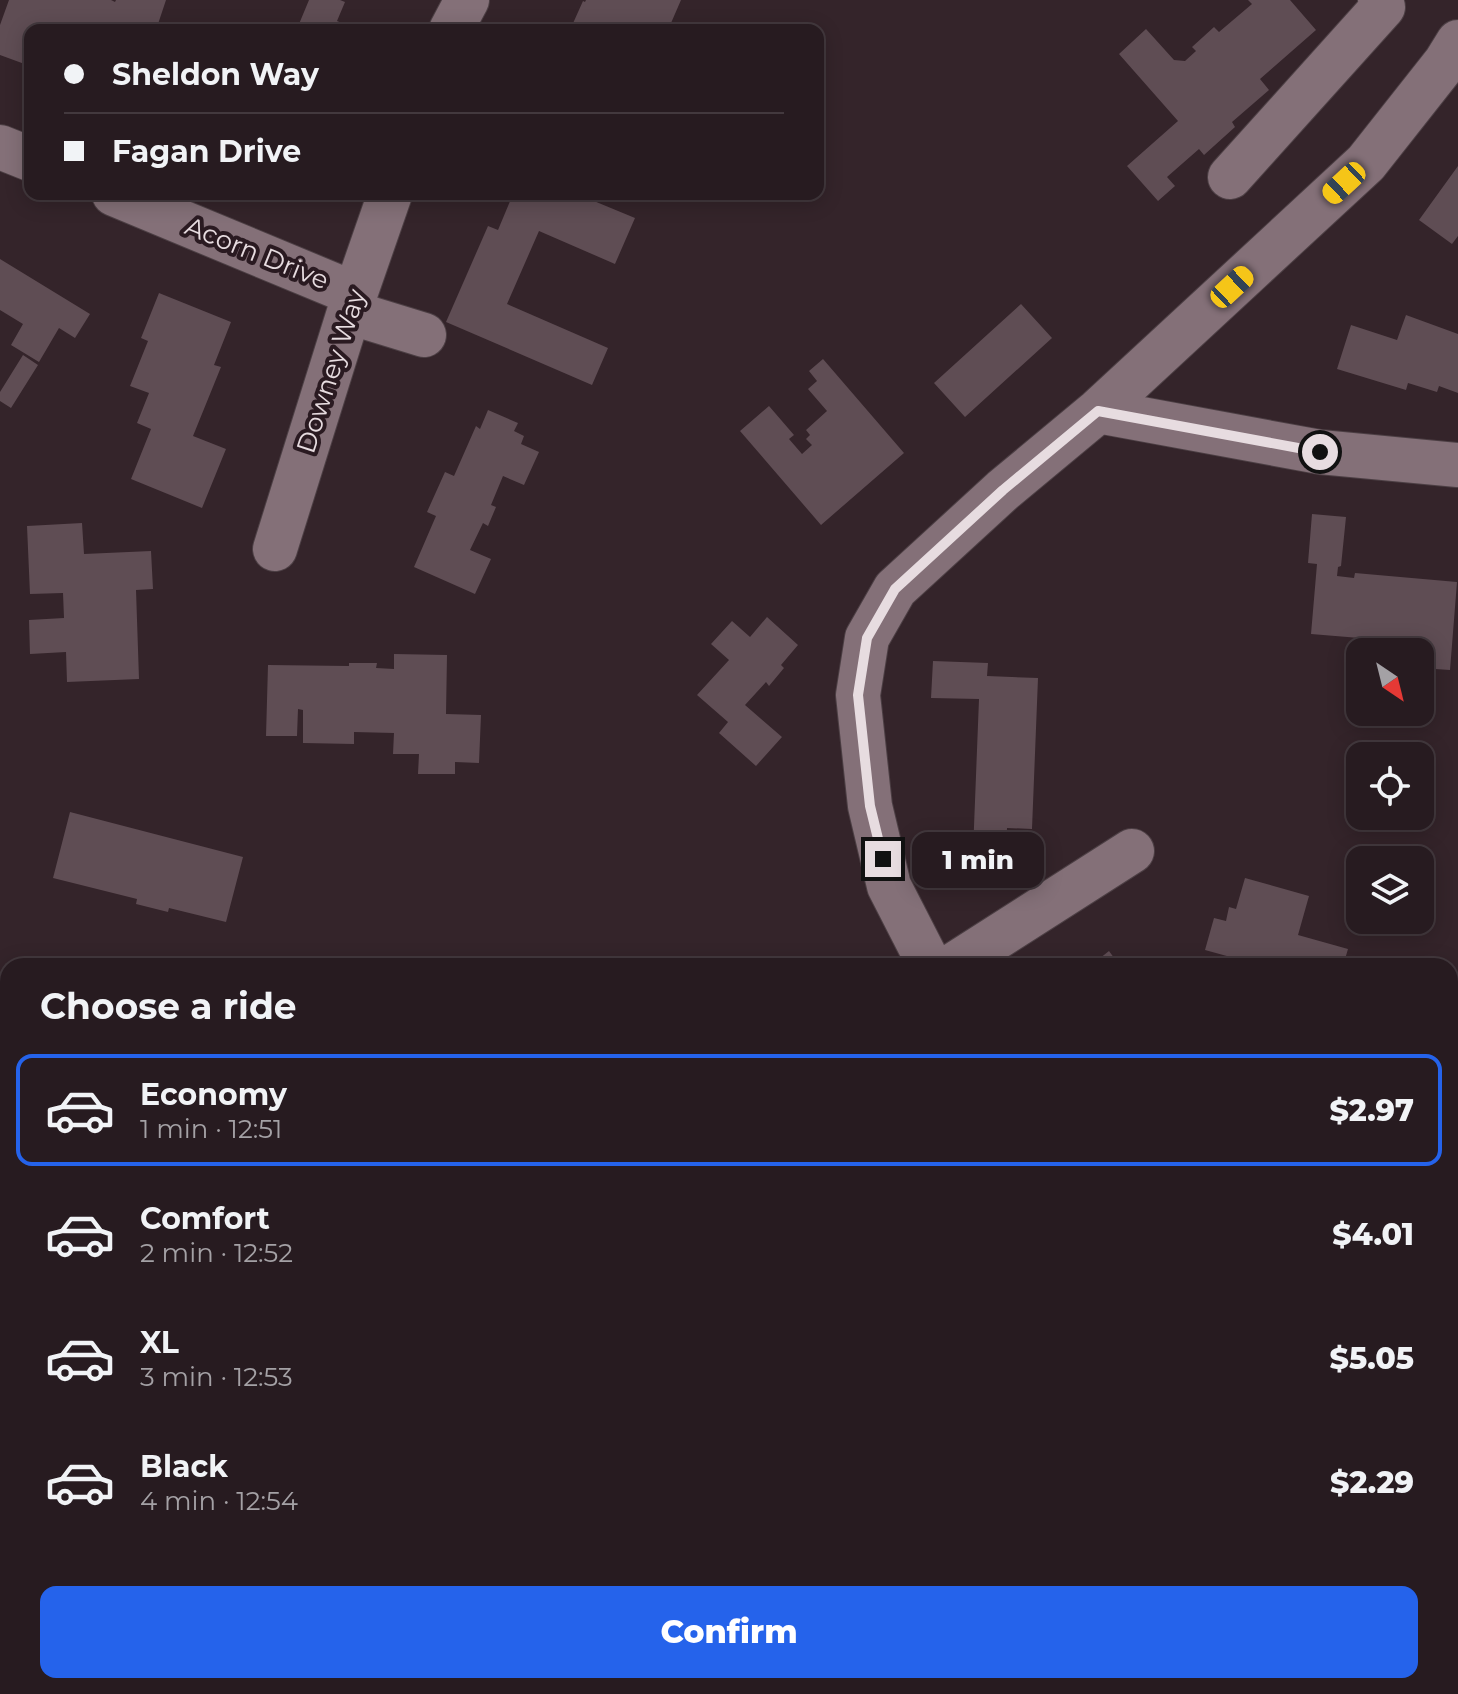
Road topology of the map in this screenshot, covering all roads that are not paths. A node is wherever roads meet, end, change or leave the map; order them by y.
1 (467, 0) edge
2 (1380, 0) edge
3 (454, 24) edge
4 (1458, 42) edge
5 (0, 147) edge
6 (24, 157) edge
7 (1230, 177) dead end
8 (127, 200) edge
9 (388, 200) edge
10 (352, 303) junction
11 (424, 335) dead end
12 (1098, 411) junction
13 (1458, 465) edge
14 (275, 549) dead end
15 (1132, 851) dead end
16 (926, 958) edge
17 (965, 958) edge

1 - 3 street
2 - 7 street
4 - 12 street
5 - 6 street
8 - 10 street, Acorn Drive
9 - 10 street, Downey Way
10 - 11 street, Acorn Drive
10 - 14 street, Downey Way
12 - 13 street
12 - 16 street
15 - 17 street

